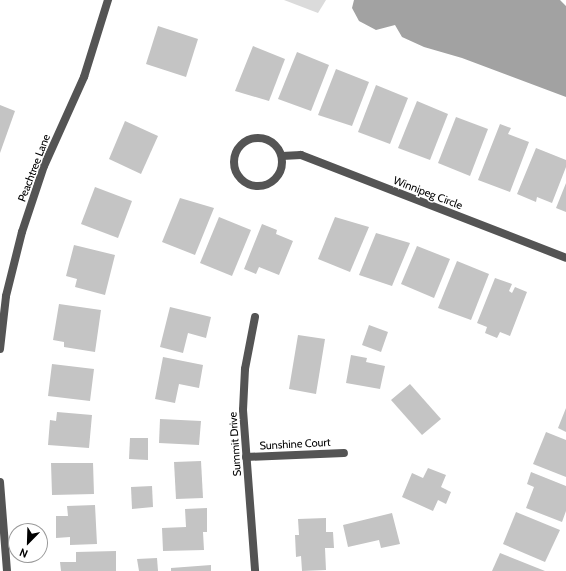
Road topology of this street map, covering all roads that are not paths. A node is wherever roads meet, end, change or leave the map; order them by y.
1 (108, 0) edge
2 (282, 156) junction
3 (566, 258) edge
4 (255, 317) dead end
5 (0, 349) edge
6 (344, 453) dead end
7 (246, 457) junction
8 (0, 482) edge
9 (5, 567) edge
10 (255, 571) edge

1 - 5 street, Peachtree Lane
2 - 2 street
2 - 3 street, Winnipeg Circle
4 - 7 street, Summit Drive
6 - 7 street, Sunshine Court
7 - 10 street, Summit Drive
8 - 9 street

